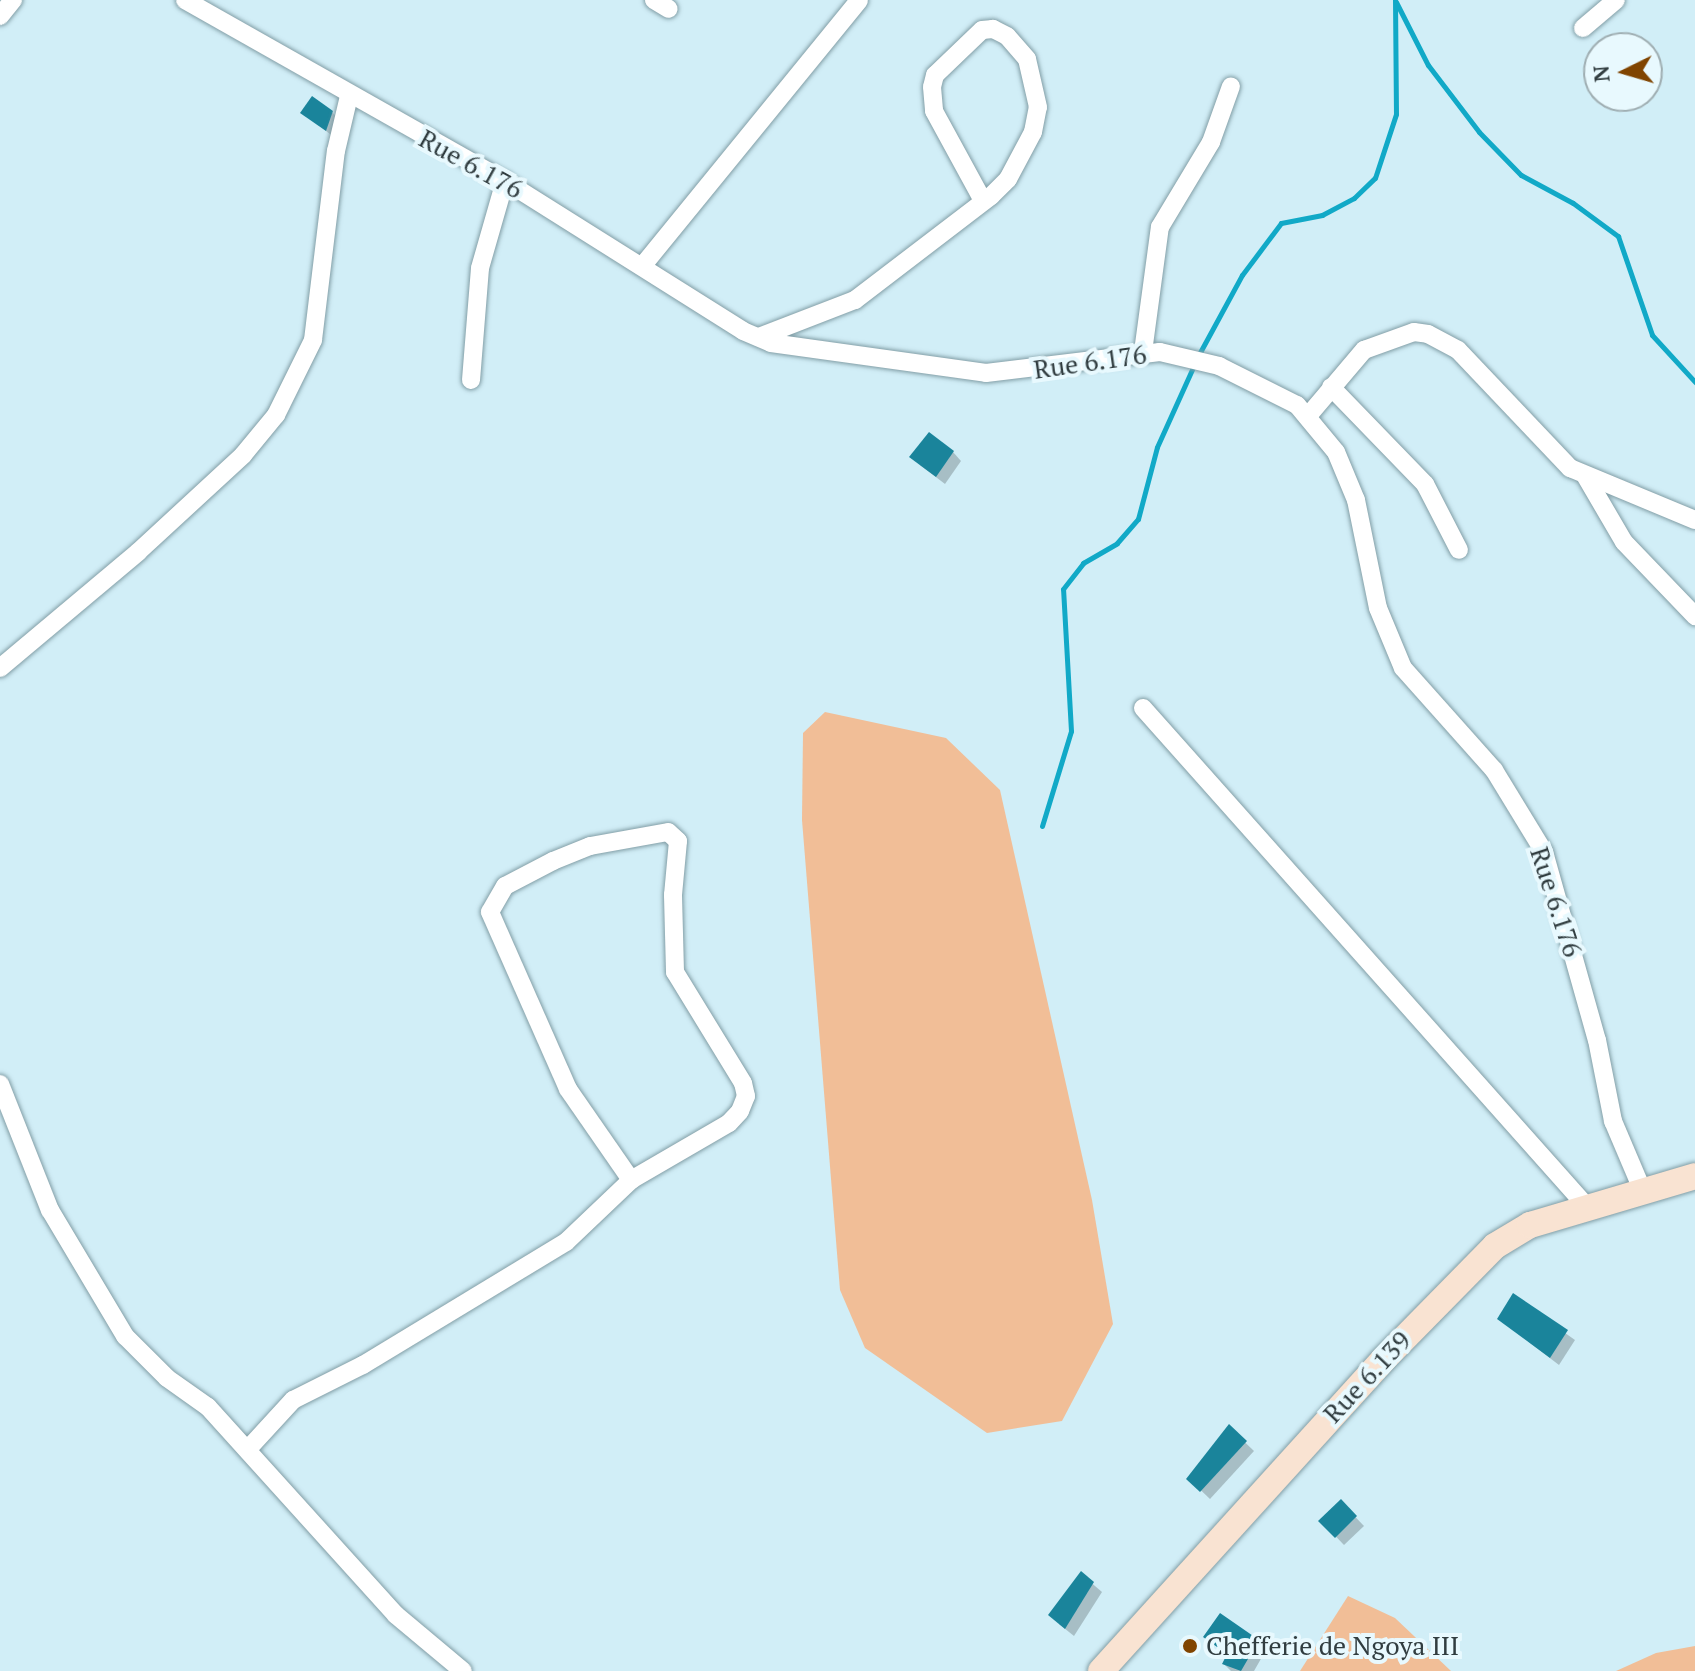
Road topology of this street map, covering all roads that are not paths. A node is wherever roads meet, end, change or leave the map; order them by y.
1 (13, 0) edge
2 (185, 0) edge
3 (859, 0) edge
4 (1616, 0) edge
5 (0, 16) edge
6 (1583, 28) dead end
7 (1231, 86) dead end
8 (349, 96) junction
9 (505, 181) junction
10 (983, 201) junction
11 (644, 264) junction
12 (759, 337) junction
13 (1143, 352) junction
14 (471, 380) dead end
15 (1331, 387) junction
16 (1308, 416) junction
17 (1586, 477) junction
18 (1695, 520) edge
19 (1459, 550) dead end
20 (1695, 616) edge
21 (0, 668) edge
22 (1143, 708) dead end
23 (0, 1084) edge
24 (1695, 1176) edge
25 (631, 1180) junction
26 (1644, 1194) junction
27 (1588, 1208) junction
28 (248, 1449) junction
29 (463, 1671) edge
30 (1101, 1671) edge

1 - 5 street
2 - 8 street, Rue 6.176
3 - 11 street
4 - 6 street
7 - 13 street
8 - 9 street, Rue 6.176
8 - 21 street
9 - 11 street, Rue 6.176
9 - 14 street
10 - 10 street
10 - 12 street
11 - 12 street, Rue 6.176
12 - 13 street, Rue 6.176
13 - 16 street, Rue 6.176
15 - 16 street
15 - 17 street
15 - 19 street
16 - 26 street, Rue 6.176
17 - 18 street
17 - 20 street
22 - 27 street
23 - 28 street
24 - 26 street, Rue 6.139
25 - 25 street
25 - 28 street
26 - 27 street, Rue 6.139
27 - 30 street, Rue 6.139
28 - 29 street

